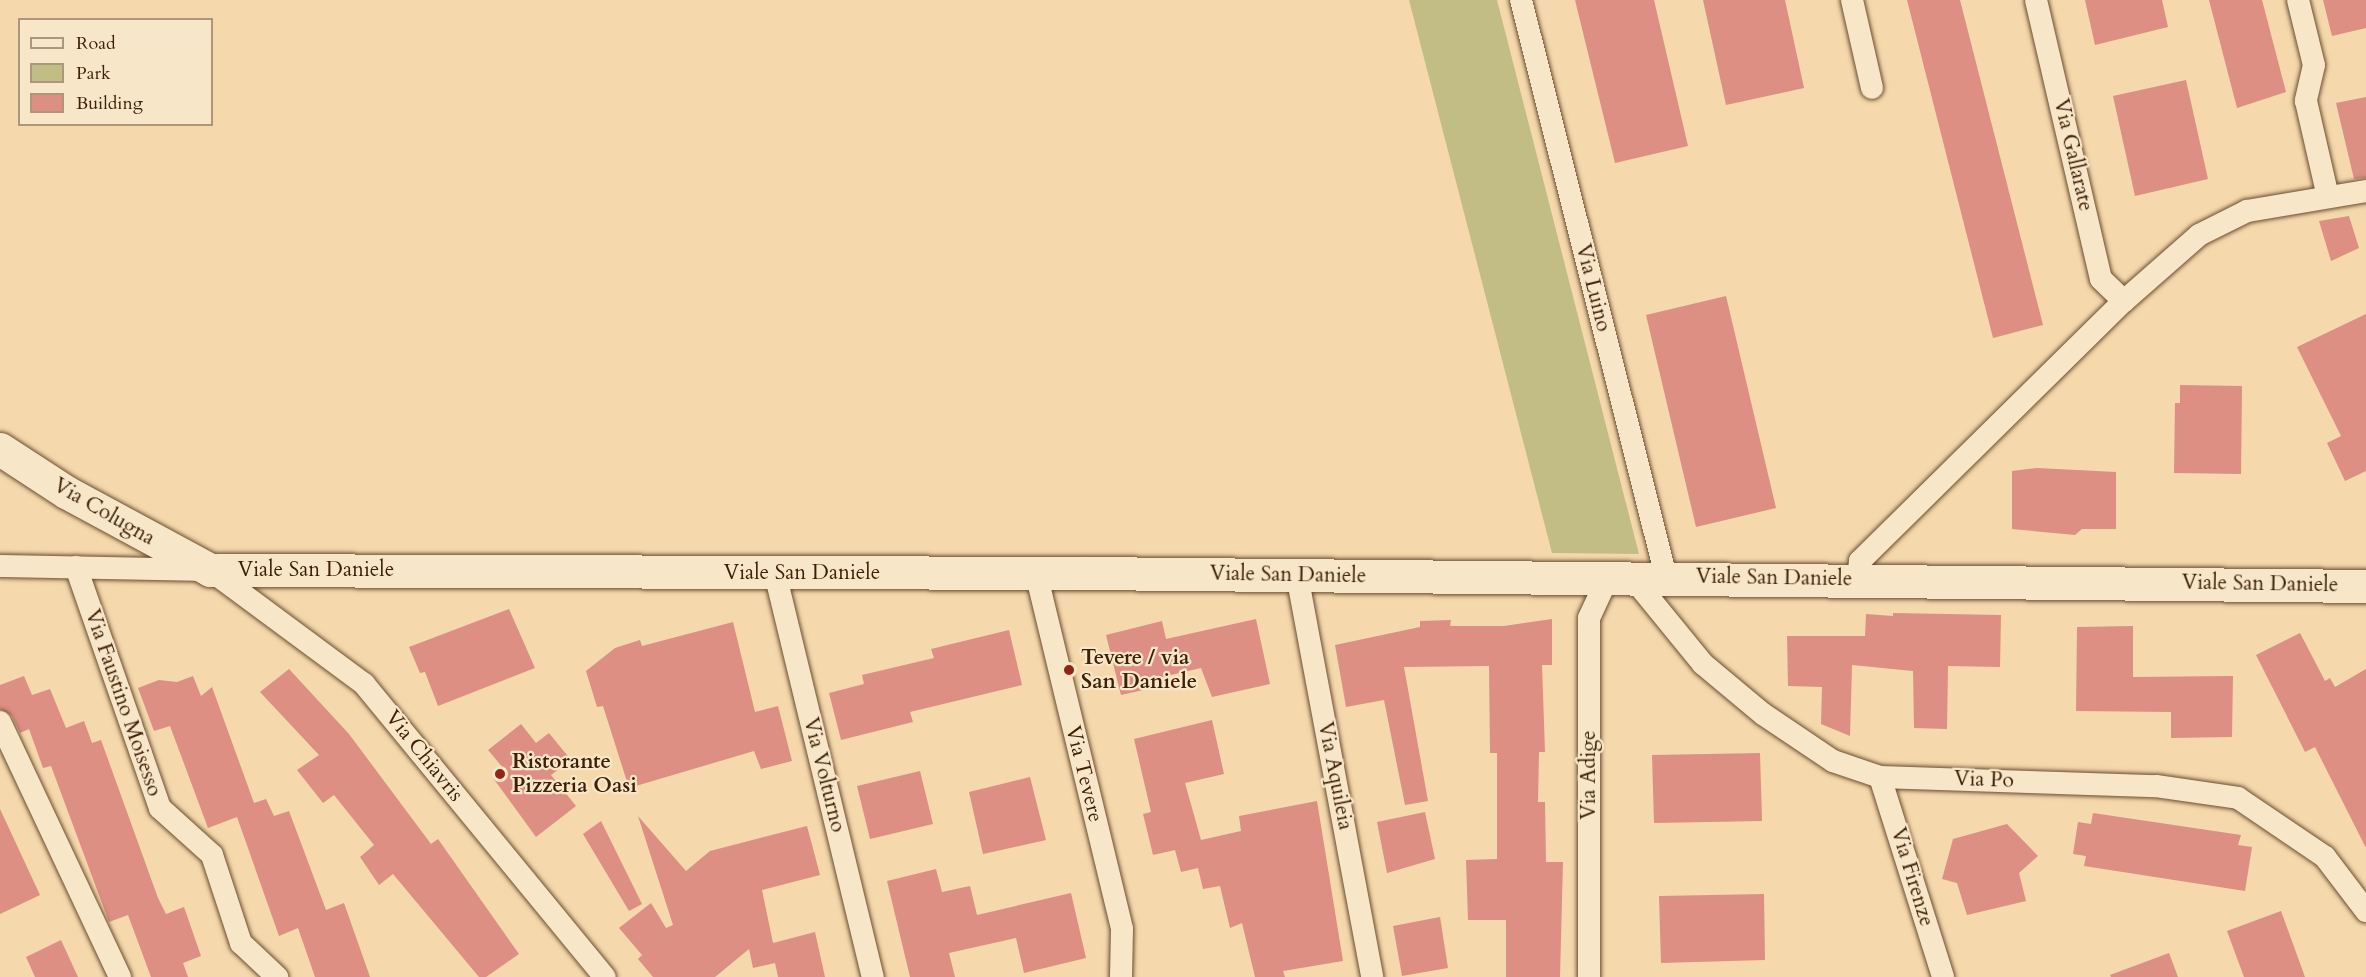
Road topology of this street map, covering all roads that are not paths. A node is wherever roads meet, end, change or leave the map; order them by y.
1 (1521, 0) edge
2 (1851, 0) edge
3 (2036, 0) edge
4 (2298, 0) edge
5 (1872, 88) dead end
6 (2366, 191) edge
7 (2328, 197) junction
8 (2124, 301) junction
9 (0, 449) edge
10 (0, 566) edge
11 (76, 567) junction
12 (210, 570) junction
13 (775, 573) junction
14 (1036, 573) junction
15 (1297, 575) junction
16 (1620, 577) junction
17 (1666, 577) junction
18 (1858, 580) junction
19 (2366, 586) edge
20 (0, 722) edge
21 (1880, 777) junction
22 (2366, 911) edge
23 (120, 977) edge
24 (277, 977) edge
25 (605, 977) edge
26 (873, 977) edge
27 (1121, 977) edge
28 (1372, 977) edge
29 (1589, 977) edge
30 (1943, 977) edge

1 - 17 street, Via Luino
2 - 5 street
3 - 8 street, Via Gallarate
4 - 7 street
6 - 7 street
7 - 8 street
8 - 18 street
9 - 12 street, Via Colugna
10 - 11 street
11 - 12 street
11 - 24 street, Via Faustino Moisesso
12 - 13 street, Viale San Daniele
12 - 25 street, Via Chiavris
13 - 14 street, Viale San Daniele
13 - 26 street, Via Volturno
14 - 15 street, Viale San Daniele
14 - 27 street, Via Tevere
15 - 16 street, Viale San Daniele
15 - 28 street, Via Aquileia
16 - 17 street, Viale San Daniele
16 - 21 street, Via Po
16 - 29 street, Via Adige
17 - 18 street, Viale San Daniele
18 - 19 street, Viale San Daniele
20 - 23 street
21 - 22 street, Via Po
21 - 30 street, Via Firenze

